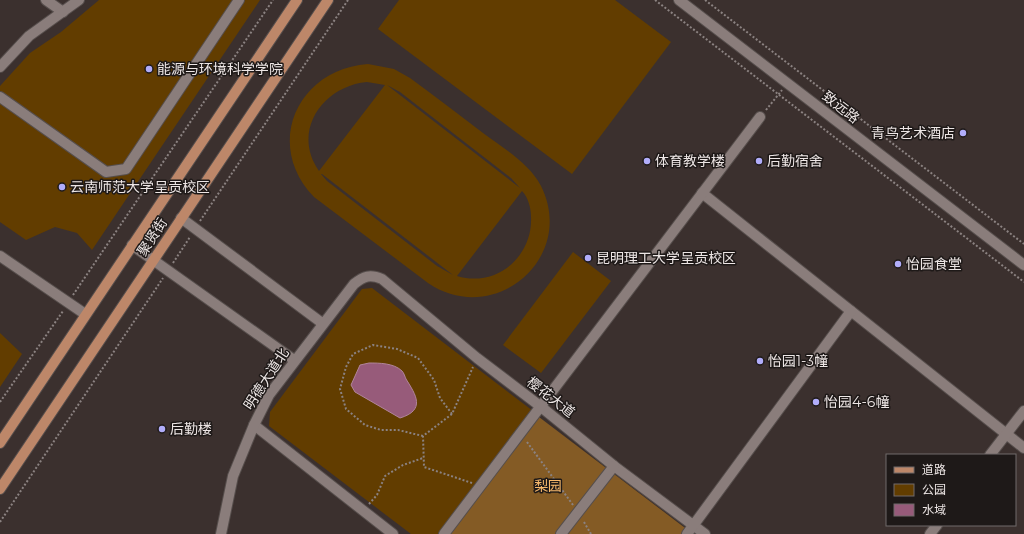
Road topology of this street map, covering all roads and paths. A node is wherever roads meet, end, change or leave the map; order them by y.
1 (46, 0) edge
2 (79, 0) edge
3 (239, 0) edge
4 (274, 0) edge
5 (297, 0) edge
6 (328, 0) edge
7 (348, 0) edge
8 (655, 0) edge
9 (679, 0) edge
10 (705, 0) edge
11 (63, 12) junction
12 (0, 67) edge
13 (787, 82) junction
14 (778, 94) junction
15 (0, 97) edge
16 (760, 117) joint
17 (702, 193) junction
18 (181, 218) junction
19 (195, 229) junction
20 (1024, 244) edge
21 (132, 245) junction
22 (0, 256) edge
23 (154, 260) junction
24 (1024, 265) edge
25 (168, 271) junction
26 (382, 279) joint
27 (1024, 282) edge
28 (69, 302) junction
29 (851, 311) junction
30 (85, 314) junction
31 (322, 323) junction
32 (477, 358) junction
33 (294, 360) junction
34 (0, 402) edge
35 (540, 406) junction
36 (1024, 411) edge
37 (452, 414) junction
38 (254, 424) junction
39 (520, 433) junction
40 (1006, 434) junction
41 (423, 436) junction
42 (0, 443) edge
43 (1024, 448) edge
44 (991, 454) edge
45 (423, 458) junction
46 (614, 466) junction
47 (480, 486) junction
48 (0, 489) edge
49 (363, 511) junction
50 (578, 512) junction
51 (0, 522) edge
52 (693, 525) junction
53 (936, 526) edge
54 (220, 534) edge
55 (393, 534) edge
56 (444, 534) edge
57 (561, 534) edge
58 (591, 534) edge
59 (687, 534) edge
60 (705, 534) edge
61 (930, 534) edge

1 - 11 street
2 - 11 street
3 - 15 street
4 - 28 path
5 - 21 main road, 聚贤街
6 - 18 main road, 聚贤街
7 - 19 path
8 - 14 path
9 - 13 street, 致远路
10 - 20 path
11 - 12 street
13 - 14 path
13 - 24 street, 致远路
14 - 16 path
14 - 27 path
16 - 17 street
17 - 29 street
17 - 35 street
18 - 19 street
18 - 23 main road, 聚贤街
19 - 25 path
19 - 31 street
21 - 23 street
21 - 30 main road, 聚贤街
22 - 28 street
23 - 25 street
23 - 48 main road, 聚贤街
25 - 33 street
25 - 51 path
26 - 31 street, 明德大道北
26 - 32 street, 樱花大道
28 - 30 street
28 - 34 path
29 - 40 street
29 - 52 street
30 - 42 main road, 聚贤街
31 - 33 street, 明德大道北
32 - 35 street, 樱花大道
32 - 37 path
33 - 38 street, 明德大道北
35 - 39 street
35 - 46 street, 樱花大道
36 - 40 street
37 - 41 path
37 - 41 path
38 - 49 street
38 - 54 street, 明德大道北
39 - 47 street
39 - 50 path
40 - 43 street
40 - 44 street
41 - 45 path
45 - 47 path
45 - 49 path
46 - 50 street
46 - 52 street, 樱花大道
47 - 56 street
49 - 55 street
50 - 57 street
50 - 58 path
52 - 59 street
52 - 60 street, 樱花大道
53 - 61 street

